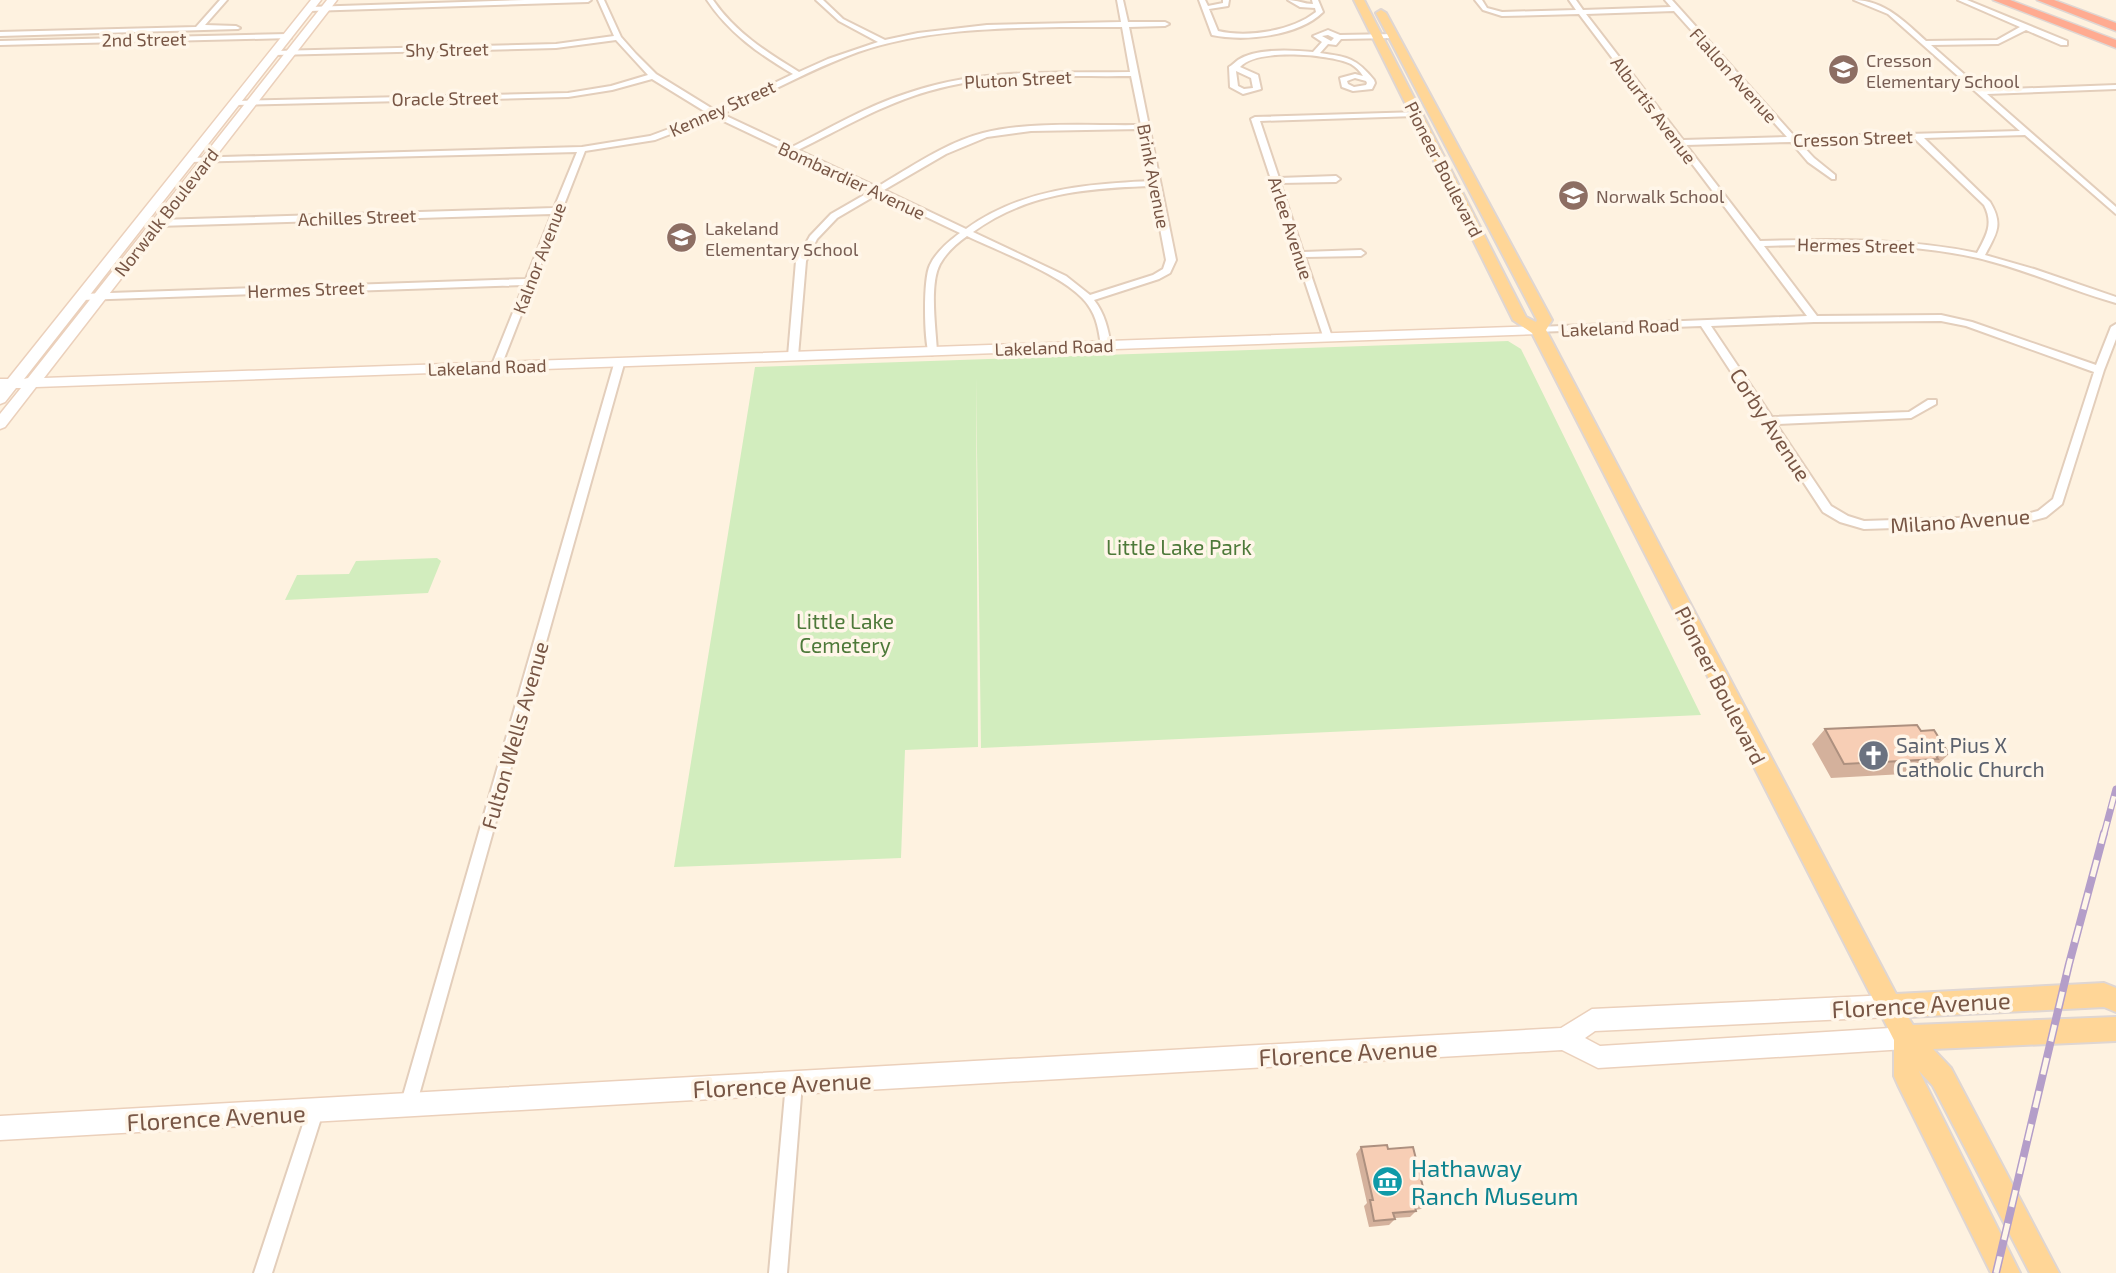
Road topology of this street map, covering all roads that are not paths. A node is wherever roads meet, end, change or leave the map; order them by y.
1 (223, 0) edge
2 (588, 0) edge
3 (601, 0) edge
4 (710, 0) edge
5 (819, 0) edge
6 (1120, 0) edge
7 (1226, 0) edge
8 (1291, 0) edge
9 (1359, 0) edge
10 (1374, 0) edge
11 (1478, 0) edge
12 (1572, 0) edge
13 (1668, 0) edge
14 (1857, 0) edge
15 (1961, 0) edge
16 (1999, 0) edge
17 (2043, 0) edge
18 (1316, 3) edge
19 (313, 4) edge
20 (328, 4) edge
21 (1204, 4) edge
22 (1675, 9) junction
23 (1579, 12) junction
24 (1306, 23) junction
25 (1165, 24) dead end
26 (1126, 25) junction
27 (2026, 27) junction
28 (2116, 27) edge
29 (236, 28) dead end
30 (202, 29) junction
31 (1321, 33) junction
32 (0, 34) edge
33 (288, 36) junction
34 (1385, 36) junction
35 (618, 37) junction
36 (1339, 37) junction
37 (883, 42) junction
38 (1326, 42) junction
39 (0, 43) edge
40 (1923, 43) junction
41 (2063, 43) dead end
42 (2116, 44) edge
43 (274, 53) junction
44 (290, 53) junction
45 (1317, 53) junction
46 (1233, 68) dead end
47 (798, 74) junction
48 (1136, 74) junction
49 (653, 76) junction
50 (1370, 80) dead end
51 (2116, 87) edge
52 (1979, 92) junction
53 (235, 103) junction
54 (252, 103) junction
55 (715, 114) junction
56 (1416, 114) junction
57 (1144, 127) junction
58 (2026, 133) junction
59 (1917, 136) junction
60 (1794, 139) junction
61 (1679, 143) junction
62 (582, 149) junction
63 (790, 151) junction
64 (207, 159) junction
65 (189, 160) junction
66 (1832, 177) dead end
67 (1336, 179) dead end
68 (1276, 181) junction
69 (1156, 183) junction
70 (875, 191) junction
71 (2105, 201) junction
72 (2116, 201) edge
73 (557, 211) junction
74 (2116, 211) edge
75 (158, 223) junction
76 (967, 232) junction
77 (1756, 244) junction
78 (1361, 253) dead end
79 (1299, 255) junction
80 (1980, 256) junction
81 (530, 282) junction
82 (101, 296) junction
83 (81, 297) junction
84 (1090, 298) junction
85 (2116, 300) edge
86 (1814, 319) junction
87 (1704, 323) junction
88 (2116, 327) edge
89 (1538, 330) junction
90 (1326, 337) junction
91 (1106, 346) junction
92 (932, 352) junction
93 (793, 356) junction
94 (619, 363) junction
95 (496, 367) junction
96 (2099, 370) junction
97 (33, 383) junction
98 (7, 384) edge
99 (0, 399) edge
100 (1932, 402) dead end
101 (1768, 421) junction
102 (0, 425) edge
103 (1844, 519) joint
104 (2116, 1000) edge
105 (1889, 1006) junction
106 (2116, 1029) edge
107 (1906, 1038) junction
108 (1564, 1040) junction
109 (794, 1083) junction
110 (408, 1107) junction
111 (315, 1112) junction
112 (0, 1128) edge
113 (263, 1273) edge
114 (778, 1273) edge
115 (2006, 1273) edge
116 (2045, 1273) edge

1 - 30 street
2 - 20 street
3 - 35 street, Bombardier Avenue
4 - 47 street
5 - 37 street
6 - 26 street, Brink Avenue
7 - 21 street
8 - 18 street
9 - 34 main road, Pioneer Boulevard
10 - 34 main road, Pioneer Boulevard
11 - 23 street
12 - 23 street, Alburtis Avenue
13 - 22 street, Flallon Avenue
14 - 40 street
15 - 27 street
16 - 42 highway
17 - 28 highway
18 - 24 street
19 - 20 street
19 - 33 main road, Norwalk Boulevard
20 - 44 main road, Norwalk Boulevard
21 - 24 street
22 - 23 street
22 - 60 street, Flallon Avenue
23 - 61 street, Alburtis Avenue
24 - 31 street
25 - 26 street, Kenney Street
26 - 37 street, Kenney Street
26 - 48 street, Brink Avenue
27 - 40 street
27 - 41 street
29 - 30 street
30 - 32 street
31 - 36 street
31 - 38 street
33 - 39 street, 2nd Street
33 - 43 main road, Norwalk Boulevard
34 - 36 street
34 - 56 main road, Pioneer Boulevard
34 - 89 main road, Pioneer Boulevard
35 - 44 street, Shy Street
35 - 49 street, Bombardier Avenue
36 - 38 street
37 - 47 street, Kenney Street
38 - 45 street
40 - 52 street
43 - 44 street, Shy Street
43 - 53 main road, Norwalk Boulevard
44 - 54 main road, Norwalk Boulevard
45 - 46 street
45 - 50 street
47 - 55 street, Kenney Street
48 - 57 street, Brink Avenue
48 - 63 street, Pluton Street
49 - 54 street, Oracle Street
49 - 55 street, Bombardier Avenue
51 - 52 street
52 - 58 street
53 - 54 street, Oracle Street
53 - 65 main road, Norwalk Boulevard
54 - 64 main road, Norwalk Boulevard
55 - 62 street, Kenney Street
55 - 63 street, Bombardier Avenue
56 - 68 street, Arlee Avenue
56 - 89 main road, Pioneer Boulevard
57 - 69 street, Brink Avenue
57 - 70 street
58 - 59 street, Cresson Street
58 - 71 street
59 - 60 street, Cresson Street
59 - 80 street
60 - 61 street, Cresson Street
60 - 66 street, Flallon Avenue
61 - 77 street, Alburtis Avenue
62 - 64 street, Kenney Street
62 - 73 street, Kalnor Avenue
63 - 70 street, Bombardier Avenue
64 - 65 street, Kenney Street
64 - 75 main road, Norwalk Boulevard
65 - 83 main road, Norwalk Boulevard
67 - 68 street
68 - 79 street, Arlee Avenue
69 - 76 street
69 - 84 street, Brink Avenue
70 - 76 street, Bombardier Avenue
70 - 93 street
71 - 72 street
71 - 74 street
73 - 75 street, Achilles Street
73 - 81 street, Kalnor Avenue
75 - 82 main road, Norwalk Boulevard
76 - 84 street, Bombardier Avenue
76 - 92 street
77 - 80 street, Hermes Street
77 - 86 street, Alburtis Avenue
78 - 79 street
79 - 90 street, Arlee Avenue
80 - 85 street, Hermes Street
81 - 82 street, Hermes Street
81 - 95 street, Kalnor Avenue
82 - 83 street, Hermes Street
82 - 97 main road, Norwalk Boulevard
83 - 98 main road, Norwalk Boulevard
84 - 91 street
86 - 87 street, Lakeland Road
86 - 96 street, Lakeland Road
87 - 89 street, Lakeland Road
87 - 101 street, Corby Avenue
88 - 96 street, Milano Avenue
89 - 90 main road, Lakeland Road
89 - 105 main road, Pioneer Boulevard
90 - 91 main road, Lakeland Road
91 - 92 main road, Lakeland Road
92 - 93 main road, Lakeland Road
93 - 94 main road, Lakeland Road
94 - 95 main road, Lakeland Road
94 - 110 street, Fulton Wells Avenue
95 - 97 main road, Lakeland Road
96 - 103 street, Milano Avenue
97 - 98 main road, Lakeland Road
97 - 102 main road, Norwalk Boulevard
98 - 99 main road, Norwalk Boulevard
100 - 101 street
101 - 103 street, Corby Avenue
104 - 105 main road, Florence Avenue
105 - 107 main road, Pioneer Boulevard
105 - 108 main road, Florence Avenue
106 - 107 main road, Florence Avenue
107 - 108 main road, Florence Avenue
107 - 115 main road, Pioneer Boulevard
107 - 116 main road, Pioneer Boulevard
108 - 109 main road, Florence Avenue
109 - 110 main road, Florence Avenue
109 - 114 street
110 - 111 main road, Florence Avenue
111 - 112 main road, Florence Avenue
111 - 113 street

